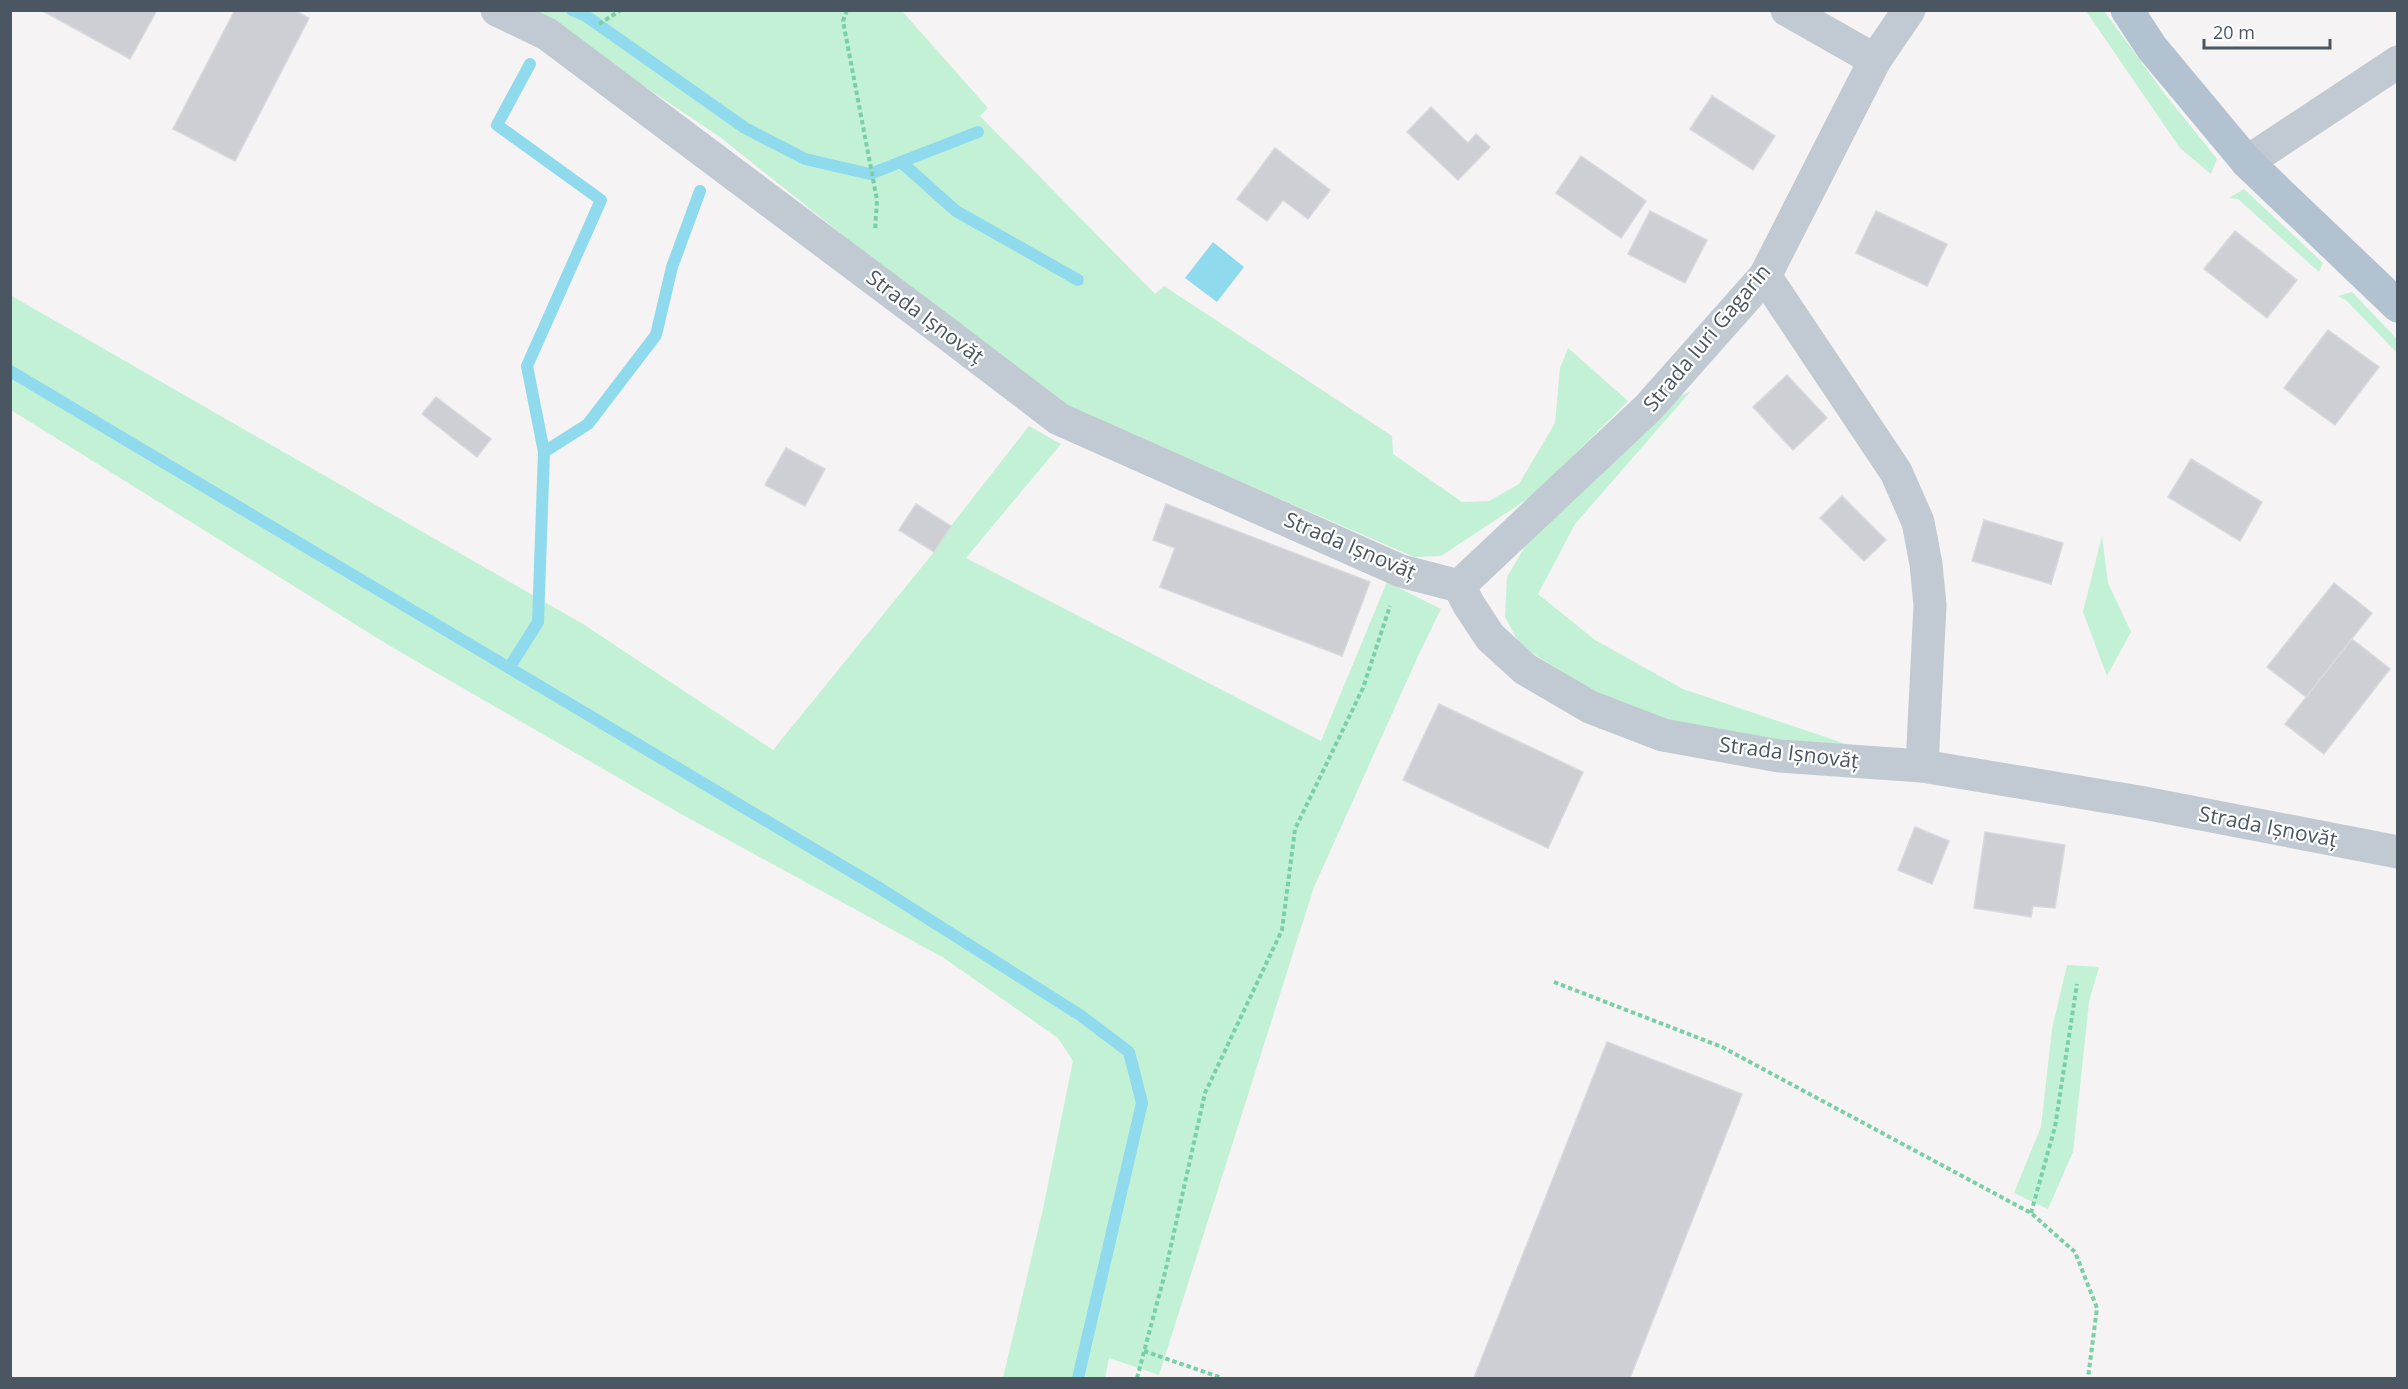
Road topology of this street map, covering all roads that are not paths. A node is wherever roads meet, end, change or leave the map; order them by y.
1 (497, 10) edge
2 (1787, 10) edge
3 (1909, 10) edge
4 (2127, 10) edge
5 (1875, 60) junction
6 (2397, 62) edge
7 (2247, 162) junction
8 (1765, 276) junction
9 (2397, 306) edge
10 (1459, 586) junction
11 (1922, 766) junction
12 (2397, 852) edge

1 - 10 street, Strada Ișnovăț
2 - 5 street
3 - 5 street, Strada Iuri Gagarin
4 - 7 main road
5 - 8 street, Strada Iuri Gagarin
6 - 7 street
7 - 9 main road
8 - 10 street, Strada Iuri Gagarin
8 - 11 street
10 - 11 street, Strada Ișnovăț
11 - 12 street, Strada Ișnovăț

